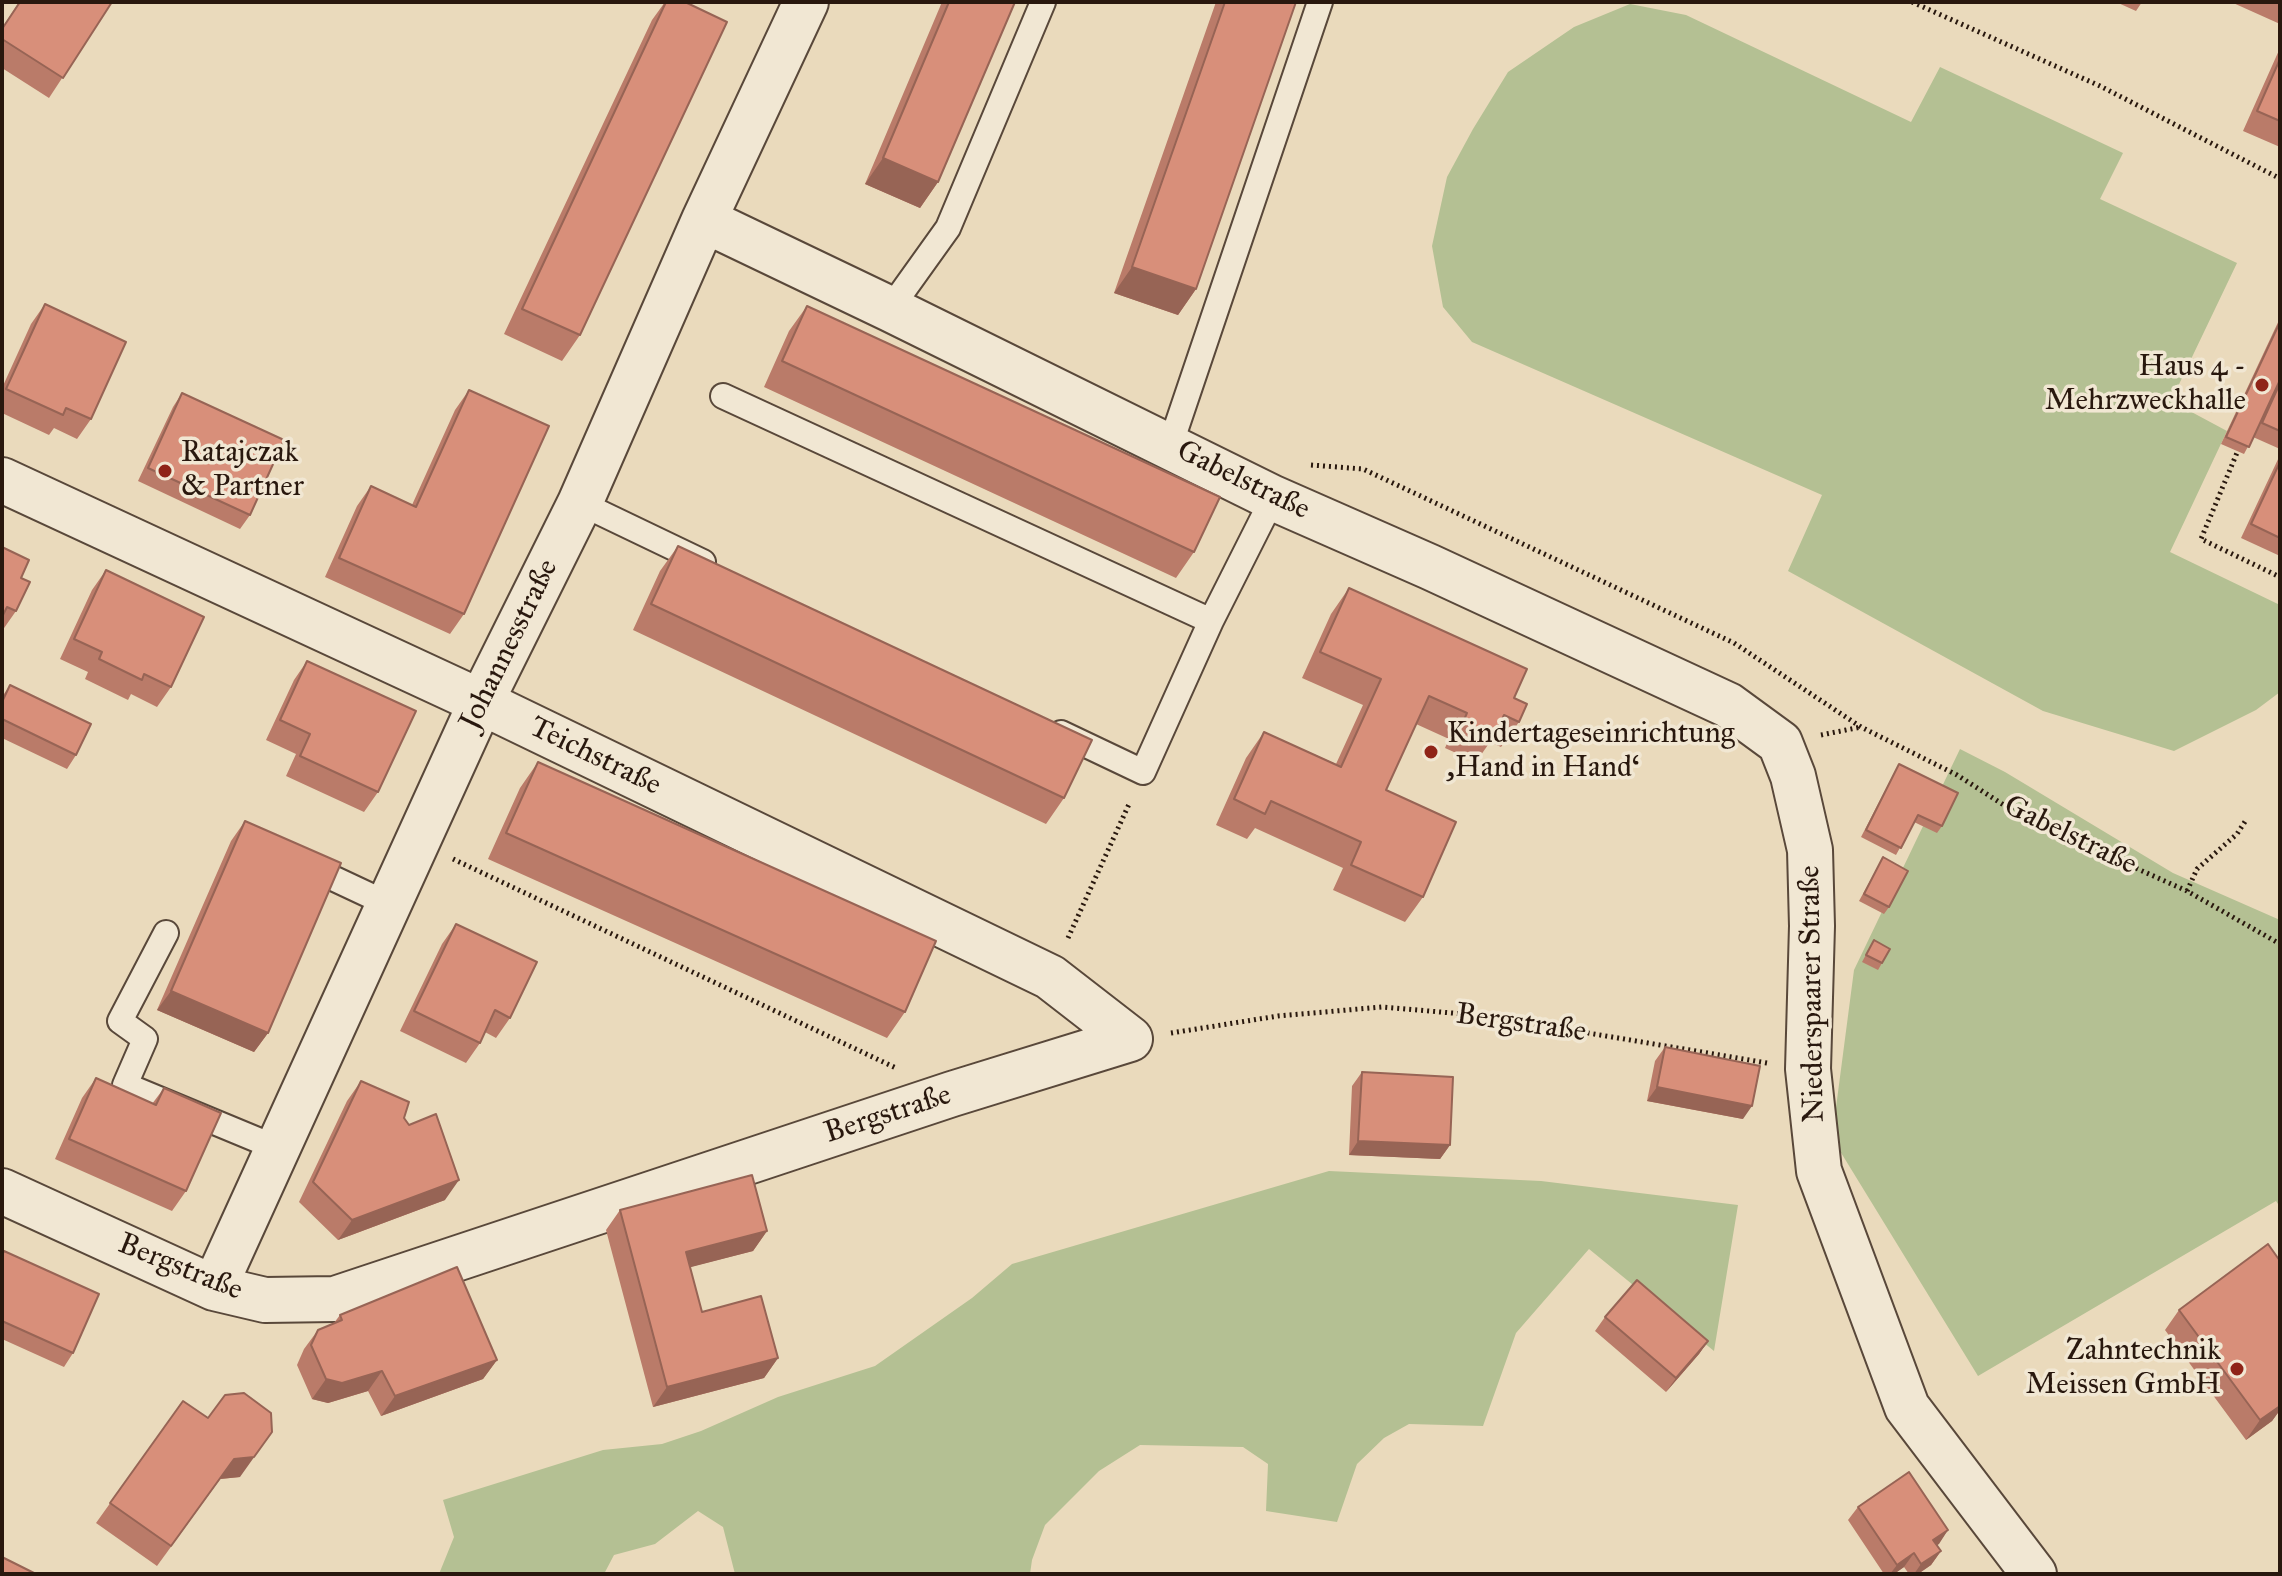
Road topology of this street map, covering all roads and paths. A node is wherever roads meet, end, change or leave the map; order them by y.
1 (806, 2) edge
2 (1043, 2) edge
3 (1320, 2) edge
4 (1912, 2) edge
5 (2277, 177) dead end
6 (704, 220) junction
7 (890, 309) junction
8 (723, 396) dead end
9 (2241, 444) edge
10 (1170, 446) junction
11 (1300, 464) dead end
12 (2, 480) edge
13 (1273, 498) junction
14 (580, 503) junction
15 (725, 572) edge
16 (2280, 577) edge
17 (1211, 621) junction
18 (481, 702) junction
19 (1042, 723) edge
20 (1780, 743) joint
21 (1143, 772) junction
22 (2246, 820) dead end
23 (417, 841) junction
24 (292, 860) edge
25 (2187, 891) junction
26 (388, 904) junction
27 (166, 933) dead end
28 (2280, 944) edge
29 (1050, 977) junction
30 (1130, 1039) junction
31 (1808, 1069) junction
32 (952, 1094) junction
33 (277, 1148) junction
34 (2, 1191) edge
35 (214, 1288) junction
36 (2034, 1574) edge

1 - 6 street, Johannesstraße
2 - 7 lane
3 - 10 lane
4 - 5 path
6 - 7 street, Gabelstraße
6 - 14 street, Johannesstraße
7 - 10 street, Gabelstraße
8 - 17 lane
9 - 16 path
10 - 13 street, Gabelstraße
11 - 25 path, Gabelstraße
12 - 18 street, Teichstraße
13 - 17 lane
13 - 20 street, Gabelstraße
14 - 15 lane
14 - 18 street, Johannesstraße
17 - 21 lane
18 - 23 street, Johannesstraße
18 - 29 street, Teichstraße
19 - 21 lane
20 - 31 street, Niederspaarer Straße
21 - 29 path
22 - 25 path
23 - 26 street, Johannesstraße
23 - 32 path
24 - 26 lane
25 - 28 path, Gabelstraße
26 - 33 street, Johannesstraße
27 - 33 lane
29 - 30 street, Teichstraße
30 - 31 path, Bergstraße
30 - 32 street, Bergstraße
31 - 36 street, Niederspaarer Straße
32 - 35 street, Bergstraße
33 - 35 street, Johannesstraße
34 - 35 street, Bergstraße

